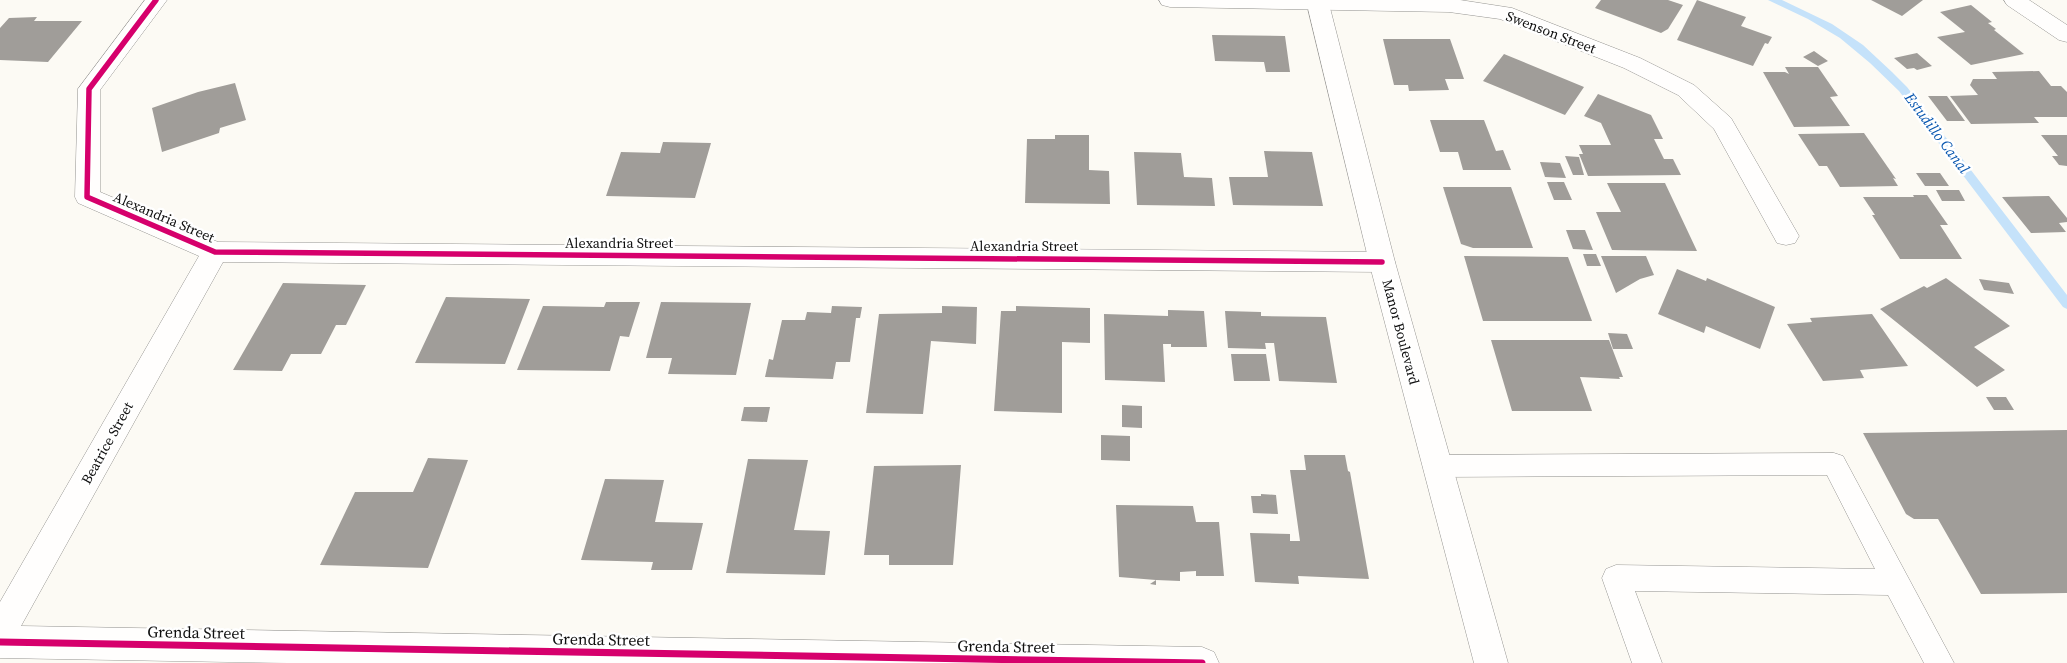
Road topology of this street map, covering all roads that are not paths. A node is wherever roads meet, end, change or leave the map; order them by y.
1 (156, 0) edge
2 (1170, 0) edge
3 (2015, 0) edge
4 (1317, 1) edge
5 (2067, 36) edge
6 (1786, 236) dead end
7 (214, 252) junction
8 (1382, 262) junction
9 (1438, 466) junction
10 (1896, 582) junction
11 (0, 633) edge
12 (0, 642) edge
13 (1202, 663) edge
14 (1491, 663) edge
15 (1647, 663) edge
16 (1939, 663) edge

1 - 7 street, Alexandria Street
2 - 4 street, Swenson Street
3 - 5 street
4 - 6 street, Swenson Street
4 - 8 street, Manor Boulevard
7 - 8 street, Alexandria Street
7 - 11 street, Beatrice Street
8 - 9 street, Manor Boulevard
9 - 10 lane
9 - 14 street, Manor Boulevard
10 - 15 lane
10 - 16 lane
12 - 13 street, Grenda Street

